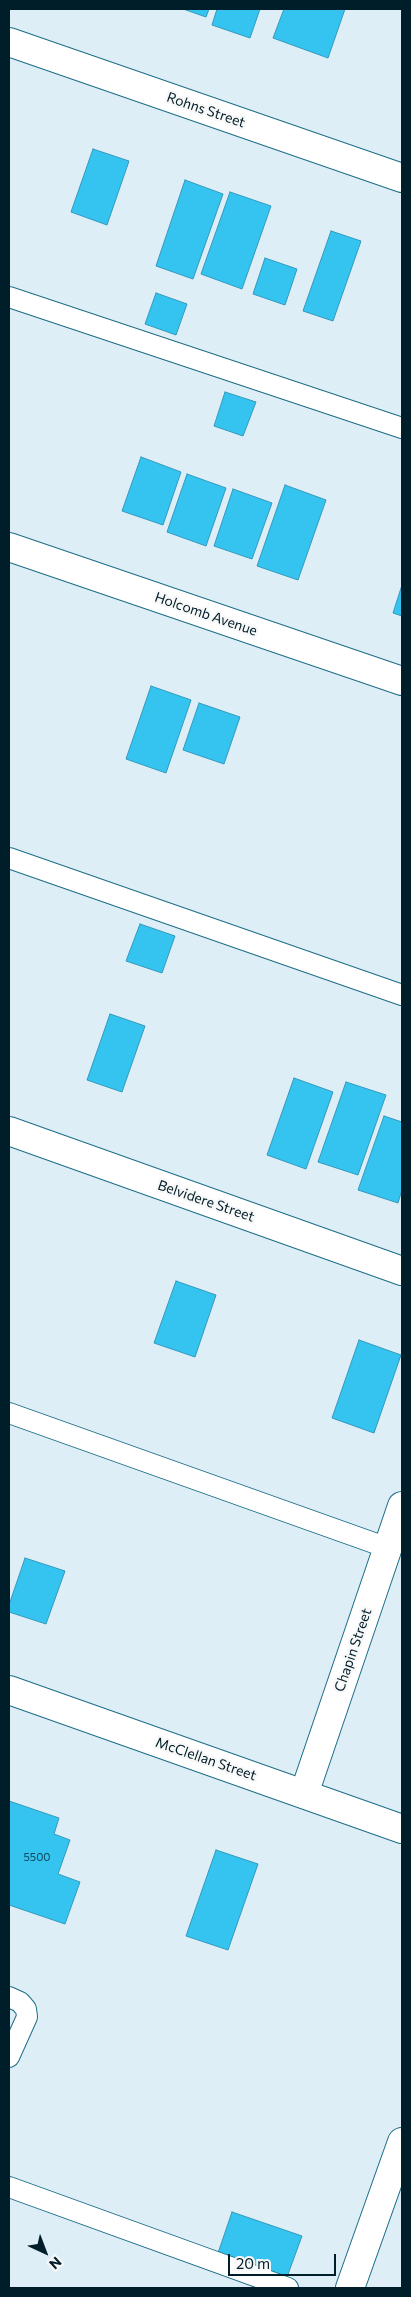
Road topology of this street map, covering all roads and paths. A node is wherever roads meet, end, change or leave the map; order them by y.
1 (9, 42) edge
2 (402, 178) edge
3 (9, 297) edge
4 (402, 428) edge
5 (9, 547) edge
6 (402, 680) edge
7 (9, 858) edge
8 (402, 995) edge
9 (9, 1131) edge
10 (402, 1270) edge
11 (9, 1413) edge
12 (402, 1506) edge
13 (388, 1548) junction
14 (9, 1690) edge
15 (304, 1794) junction
16 (402, 1829) edge
17 (9, 1997) edge
18 (9, 2057) edge
19 (402, 2142) edge
20 (9, 2187) edge
21 (288, 2288) edge
22 (350, 2288) edge

1 - 2 street, Rohns Street
3 - 4 lane
5 - 6 street, Holcomb Avenue
7 - 8 lane
9 - 10 street, Belvidere Street
11 - 13 lane
12 - 13 street, Chapin Street
13 - 15 street, Chapin Street
14 - 15 street, McClellan Street
15 - 16 street, McClellan Street
17 - 18 lane
19 - 22 street
20 - 21 lane

